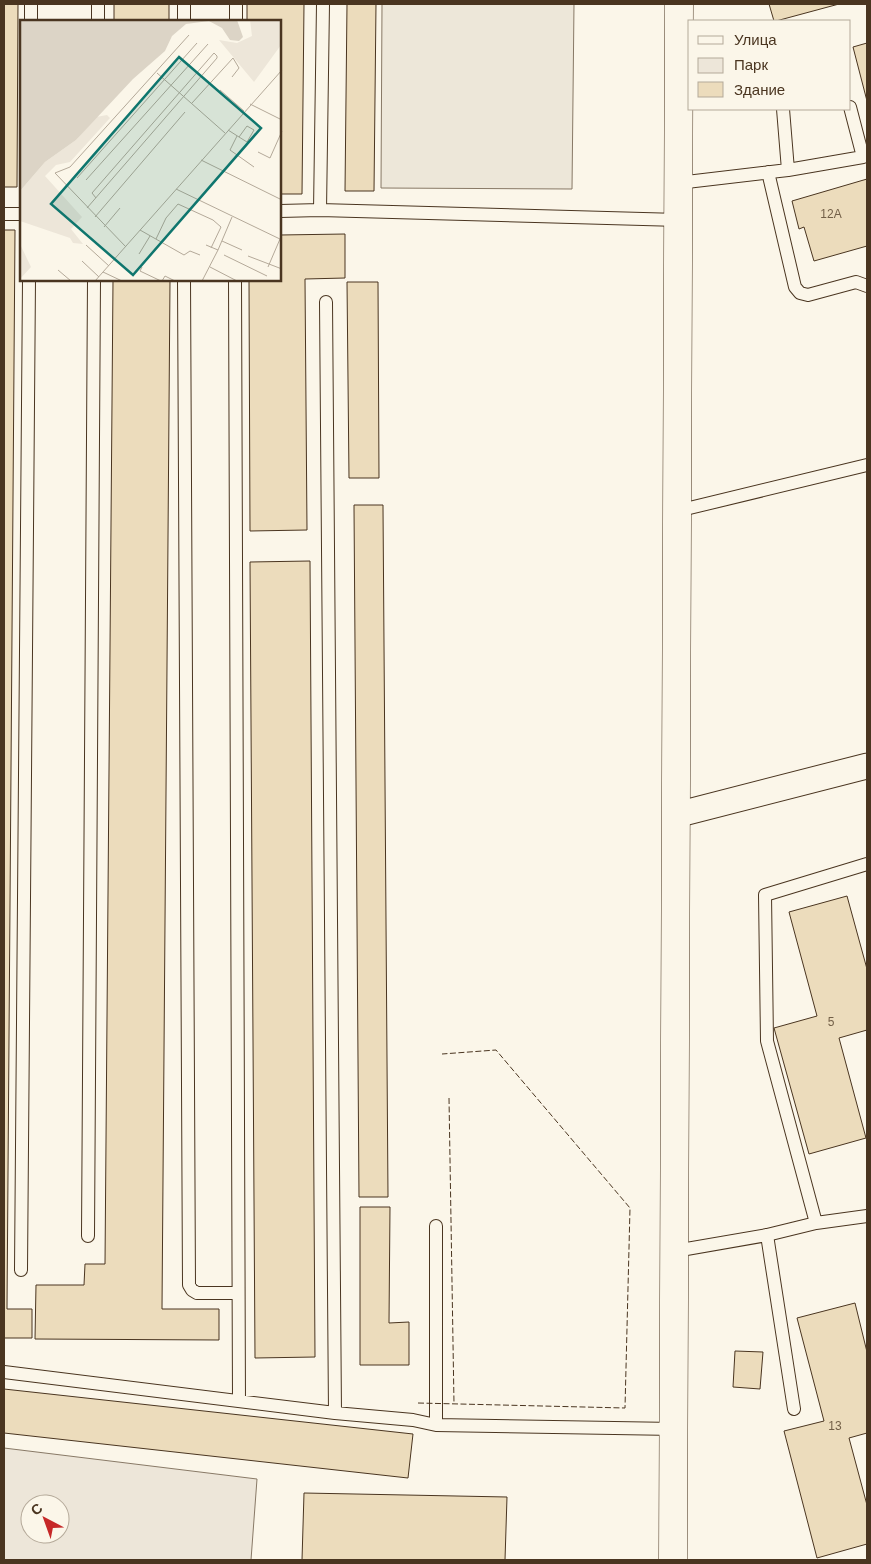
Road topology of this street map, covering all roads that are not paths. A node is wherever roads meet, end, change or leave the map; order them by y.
1 (31, 4) edge
2 (98, 4) edge
3 (184, 4) edge
4 (236, 4) edge
5 (322, 4) edge
6 (679, 4) edge
7 (31, 20) edge
8 (98, 20) edge
9 (184, 20) edge
10 (236, 20) edge
11 (783, 110) edge
12 (851, 110) edge
13 (788, 170) junction
14 (768, 172) junction
15 (678, 183) junction
16 (320, 210) junction
17 (281, 211) edge
18 (4, 214) edge
19 (20, 214) edge
20 (679, 220) junction
21 (29, 281) edge
22 (94, 281) edge
23 (184, 281) edge
24 (235, 281) edge
25 (867, 286) edge
26 (326, 302) dead end
27 (867, 465) edge
28 (677, 511) junction
29 (867, 766) edge
30 (676, 815) junction
31 (867, 864) edge
32 (867, 1216) edge
33 (816, 1223) junction
34 (436, 1226) dead end
35 (767, 1235) junction
36 (88, 1236) dead end
37 (675, 1251) junction
38 (21, 1270) dead end
39 (238, 1293) junction
40 (4, 1372) edge
41 (239, 1401) junction
42 (794, 1408) dead end
43 (335, 1413) junction
44 (436, 1425) junction
45 (675, 1429) junction
46 (674, 1560) edge

1 - 7 lane
2 - 8 lane
3 - 9 lane
4 - 10 lane
5 - 16 lane
6 - 15 street
11 - 13 lane
12 - 13 lane
13 - 14 lane
14 - 15 lane
14 - 25 lane
15 - 20 street
16 - 17 lane
16 - 20 lane
18 - 19 lane
20 - 28 street
21 - 38 lane
22 - 36 lane
23 - 39 lane
24 - 39 lane
26 - 43 lane
27 - 28 lane
28 - 30 street
29 - 30 street
30 - 37 street
31 - 33 lane
32 - 33 lane
33 - 35 lane
34 - 44 lane
35 - 37 lane
35 - 42 lane
37 - 45 street
39 - 41 lane
40 - 41 lane
41 - 43 lane
43 - 44 lane
44 - 45 lane
45 - 46 street

